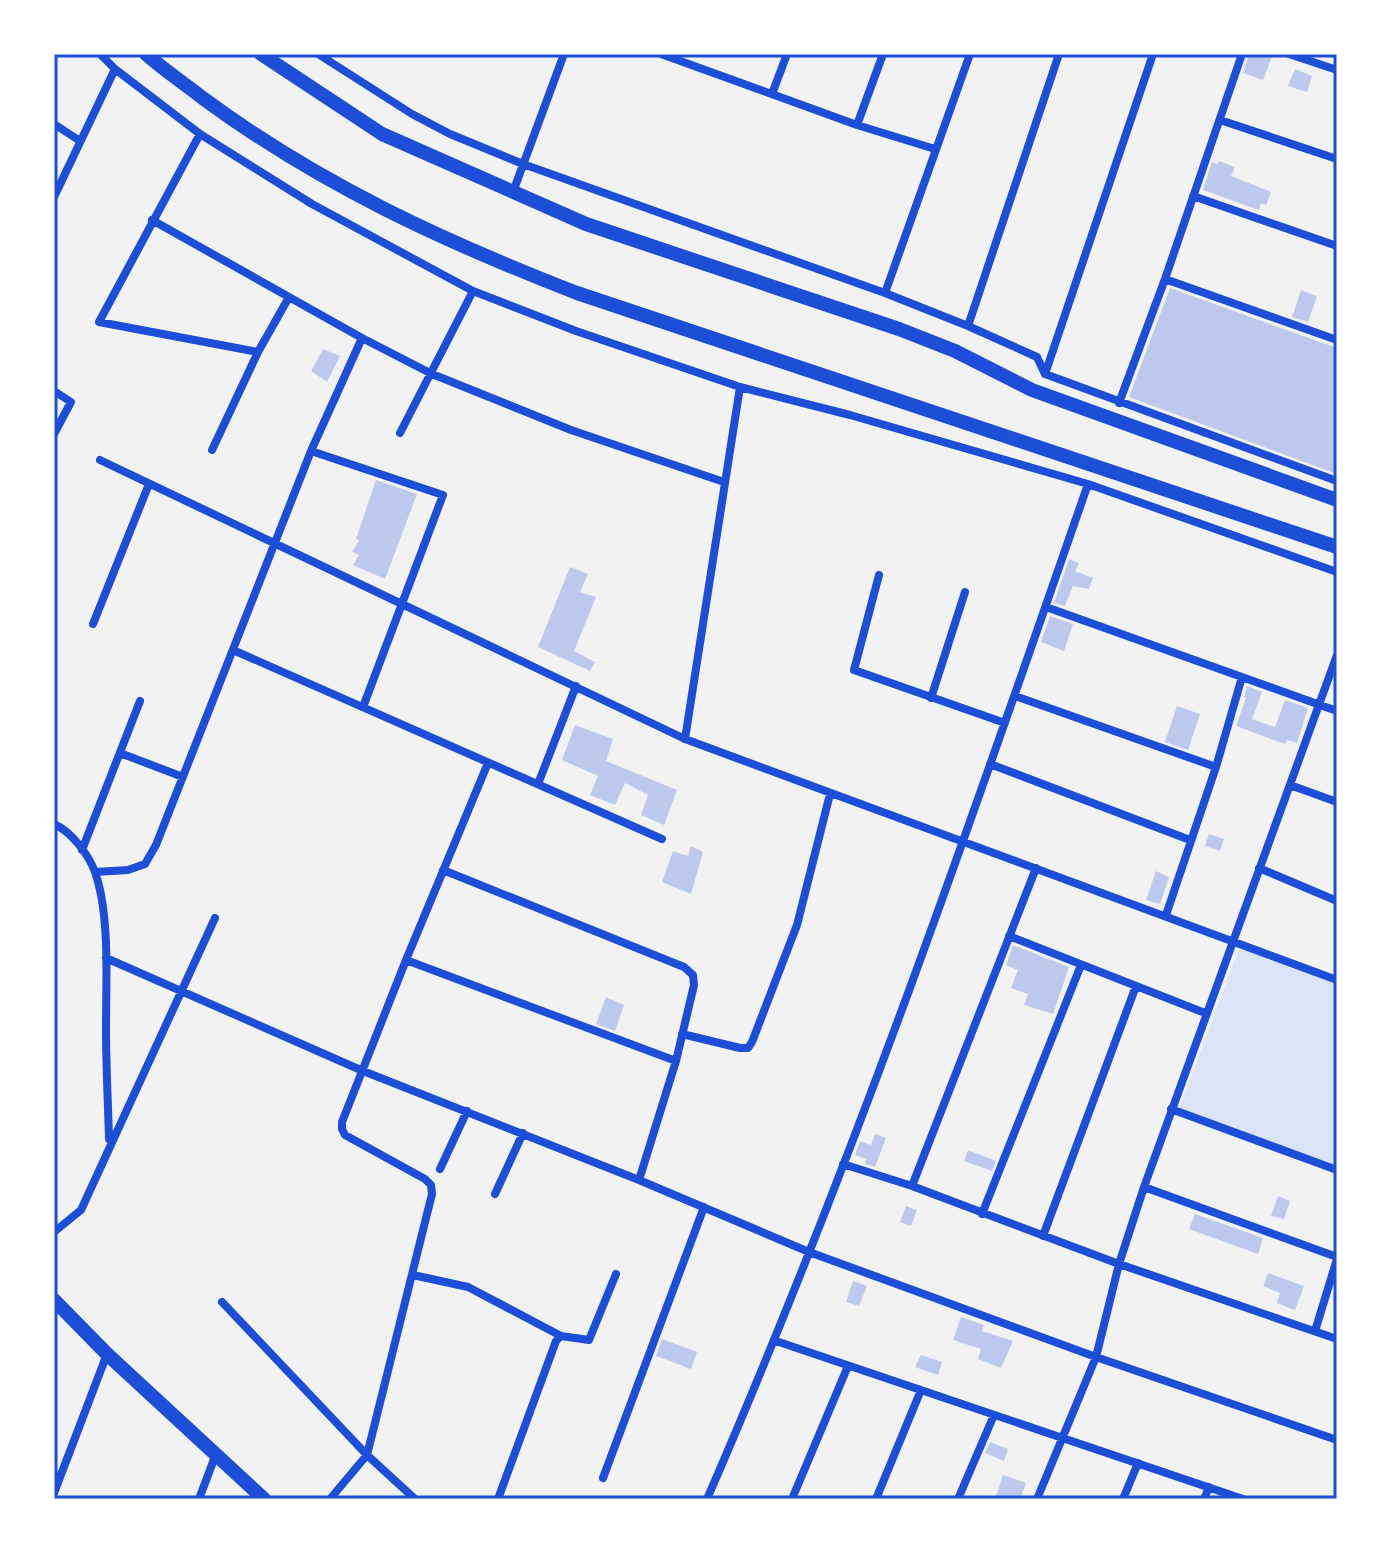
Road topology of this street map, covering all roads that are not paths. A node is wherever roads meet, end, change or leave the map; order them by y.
1 (100, 54) edge
2 (146, 54) edge
3 (261, 54) edge
4 (318, 54) edge
5 (564, 54) edge
6 (661, 54) edge
7 (787, 54) edge
8 (883, 54) edge
9 (970, 54) edge
10 (1059, 54) edge
11 (1153, 54) edge
12 (1242, 54) edge
13 (1289, 54) edge
14 (115, 69) junction
15 (1337, 70) edge
16 (772, 94) junction
17 (1220, 120) junction
18 (54, 124) edge
19 (857, 125) junction
20 (200, 134) junction
21 (80, 141) junction
22 (935, 149) junction
23 (1337, 159) edge
24 (523, 164) junction
25 (513, 192) junction
26 (1193, 196) junction
27 (54, 197) edge
28 (152, 220) junction
29 (1337, 246) edge
30 (1165, 279) junction
31 (473, 291) junction
32 (885, 293) junction
33 (289, 297) junction
34 (968, 326) junction
35 (362, 338) junction
36 (1337, 340) edge
37 (258, 352) junction
38 (432, 374) junction
39 (1045, 374) junction
40 (740, 387) junction
41 (54, 391) edge
42 (1119, 403) junction
43 (400, 433) dead end
44 (54, 434) edge
45 (212, 450) dead end
46 (311, 451) junction
47 (100, 460) dead end
48 (1337, 481) edge
49 (724, 482) junction
50 (149, 484) junction
51 (1088, 484) junction
52 (1337, 500) edge
53 (275, 544) junction
54 (1337, 547) edge
55 (1337, 572) edge
56 (879, 575) dead end
57 (965, 592) dead end
58 (402, 605) junction
59 (1046, 607) junction
60 (93, 624) dead end
61 (233, 650) junction
62 (1337, 655) edge
63 (1242, 677) junction
64 (576, 686) junction
65 (1015, 696) junction
66 (931, 698) junction
67 (140, 701) dead end
68 (1319, 705) junction
69 (363, 707) junction
70 (1337, 711) edge
71 (1005, 723) junction
72 (685, 739) junction
73 (120, 753) junction
74 (488, 763) junction
75 (990, 764) junction
76 (1216, 767) junction
77 (183, 777) junction
78 (538, 784) junction
79 (1290, 785) junction
80 (830, 794) junction
81 (1337, 802) edge
82 (54, 824) edge
83 (662, 839) dead end
84 (1190, 840) junction
85 (963, 841) junction
86 (82, 850) junction
87 (1036, 868) junction
88 (1259, 868) junction
89 (443, 870) junction
90 (95, 872) junction
91 (1337, 901) edge
92 (1166, 915) junction
93 (215, 918) dead end
94 (1009, 936) junction
95 (1231, 940) junction
96 (106, 958) junction
97 (406, 960) junction
98 (1081, 965) junction
99 (1337, 980) edge
100 (1136, 986) junction
101 (181, 990) junction
102 (1205, 1013) junction
103 (682, 1034) junction
104 (676, 1061) junction
105 (363, 1071) junction
106 (1171, 1109) junction
107 (467, 1111) junction
108 (523, 1133) junction
109 (110, 1144) junction
110 (843, 1164) junction
111 (440, 1169) dead end
112 (1337, 1170) edge
113 (639, 1180) junction
114 (912, 1186) junction
115 (1144, 1187) junction
116 (495, 1194) dead end
117 (704, 1207) junction
118 (982, 1214) junction
119 (54, 1232) edge
120 (1043, 1236) junction
121 (809, 1252) junction
122 (1337, 1258) edge
123 (1119, 1264) junction
124 (616, 1274) dead end
125 (413, 1275) junction
126 (54, 1300) edge
127 (222, 1302) dead end
128 (1315, 1331) junction
129 (561, 1336) junction
130 (1337, 1339) edge
131 (776, 1341) junction
132 (107, 1354) junction
133 (1096, 1357) junction
134 (848, 1366) junction
135 (921, 1390) junction
136 (994, 1415) junction
137 (1063, 1438) junction
138 (1337, 1440) edge
139 (216, 1454) junction
140 (367, 1455) junction
141 (1138, 1463) junction
142 (603, 1478) dead end
143 (1209, 1487) junction
144 (54, 1493) edge
145 (199, 1499) edge
146 (264, 1499) edge
147 (330, 1499) edge
148 (415, 1499) edge
149 (498, 1499) edge
150 (707, 1499) edge
151 (792, 1499) edge
152 (876, 1499) edge
153 (958, 1499) edge
154 (1037, 1499) edge
155 (1123, 1499) edge
156 (1204, 1499) edge
157 (1243, 1499) edge

1 - 14 street
2 - 54 main road
3 - 25 main road
4 - 24 street
5 - 24 street
6 - 16 street
7 - 16 street
8 - 19 street
9 - 22 street
10 - 34 street
11 - 39 street
12 - 17 street
13 - 15 street
14 - 20 street
14 - 21 street
16 - 19 street
17 - 23 street
17 - 26 street
18 - 21 street
19 - 22 street
20 - 28 street
20 - 31 street
21 - 27 street
22 - 32 street
24 - 25 street
24 - 32 street
25 - 52 main road
26 - 29 street
26 - 30 street
28 - 33 street
28 - 37 street
30 - 36 street
30 - 42 street
31 - 38 street
31 - 40 street
32 - 34 street
33 - 35 street
33 - 37 street
34 - 39 street
35 - 38 street
35 - 46 street
37 - 45 street
38 - 43 street
38 - 49 street
39 - 42 street
40 - 49 street
40 - 51 street
41 - 44 street
42 - 48 street
46 - 53 street
46 - 58 street
47 - 50 street
49 - 72 street
50 - 53 street
50 - 60 street
51 - 55 street
51 - 59 street
53 - 58 street
53 - 61 street
56 - 66 street
57 - 66 street
58 - 64 street
58 - 69 street
59 - 63 street
59 - 65 street
61 - 69 street
61 - 77 street
62 - 68 street
63 - 68 street
63 - 76 street
64 - 72 street
64 - 78 street
65 - 71 street
65 - 76 street
66 - 71 street
67 - 73 street
68 - 70 street
68 - 79 street
69 - 74 street
71 - 75 street
72 - 80 street
73 - 77 street
73 - 86 street
74 - 78 street
74 - 89 street
75 - 84 street
75 - 85 street
76 - 84 street
77 - 90 street
78 - 83 street
79 - 81 street
79 - 88 street
80 - 85 street
80 - 103 street
82 - 86 street
84 - 92 street
85 - 87 street
85 - 110 street
86 - 90 street
87 - 92 street
87 - 94 street
88 - 91 street
88 - 95 street
89 - 97 street
89 - 103 street
90 - 96 street
92 - 95 street
93 - 101 street
94 - 98 street
94 - 114 street
95 - 99 street
95 - 102 street
96 - 101 street
96 - 109 street
97 - 104 street
97 - 105 street
98 - 100 street
98 - 118 street
100 - 102 street
100 - 120 street
101 - 105 street
101 - 109 street
102 - 106 street
103 - 104 street
104 - 113 street
105 - 107 street
105 - 125 street
106 - 112 street
106 - 115 street
107 - 108 street
107 - 111 street
108 - 113 street
108 - 116 street
109 - 119 street
110 - 114 street
110 - 121 street
113 - 117 street
114 - 118 street
115 - 122 street
115 - 123 street
117 - 121 street
117 - 142 street
118 - 120 street
120 - 123 street
121 - 131 street
121 - 133 street
122 - 128 street
123 - 128 street
123 - 133 street
124 - 129 street
125 - 129 street
125 - 140 street
126 - 132 main road
127 - 140 street
128 - 130 street
129 - 149 street
131 - 134 street
131 - 150 street
132 - 139 main road
132 - 144 street
133 - 137 street
133 - 138 street
134 - 135 street
134 - 151 street
135 - 136 street
135 - 152 street
136 - 137 street
136 - 153 street
137 - 141 street
137 - 154 street
139 - 145 street
139 - 146 main road
140 - 147 street
140 - 148 street
141 - 143 street
141 - 155 street
143 - 156 street
143 - 157 street

